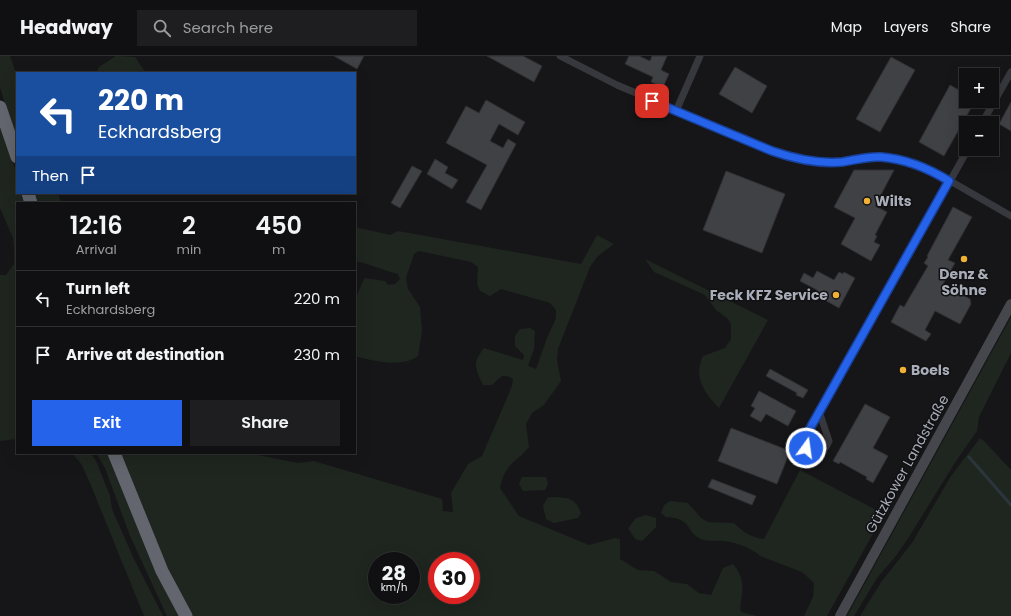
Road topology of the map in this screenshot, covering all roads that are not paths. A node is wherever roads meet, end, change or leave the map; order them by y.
1 (560, 56) edge
2 (700, 56) edge
3 (1011, 72) edge
4 (0, 107) edge
5 (676, 111) junction
6 (986, 116) edge
7 (16, 154) edge
8 (964, 156) edge
9 (949, 181) junction
10 (1011, 216) edge
11 (1011, 304) edge
12 (820, 414) junction
13 (114, 454) edge
14 (186, 616) edge
15 (840, 616) edge

1 - 5 street
2 - 5 street
3 - 6 street
4 - 7 highway
5 - 9 street
8 - 9 street
9 - 10 street
9 - 12 street
11 - 15 main road, Gützkower Landstraße
12 - 12 street
13 - 14 highway

